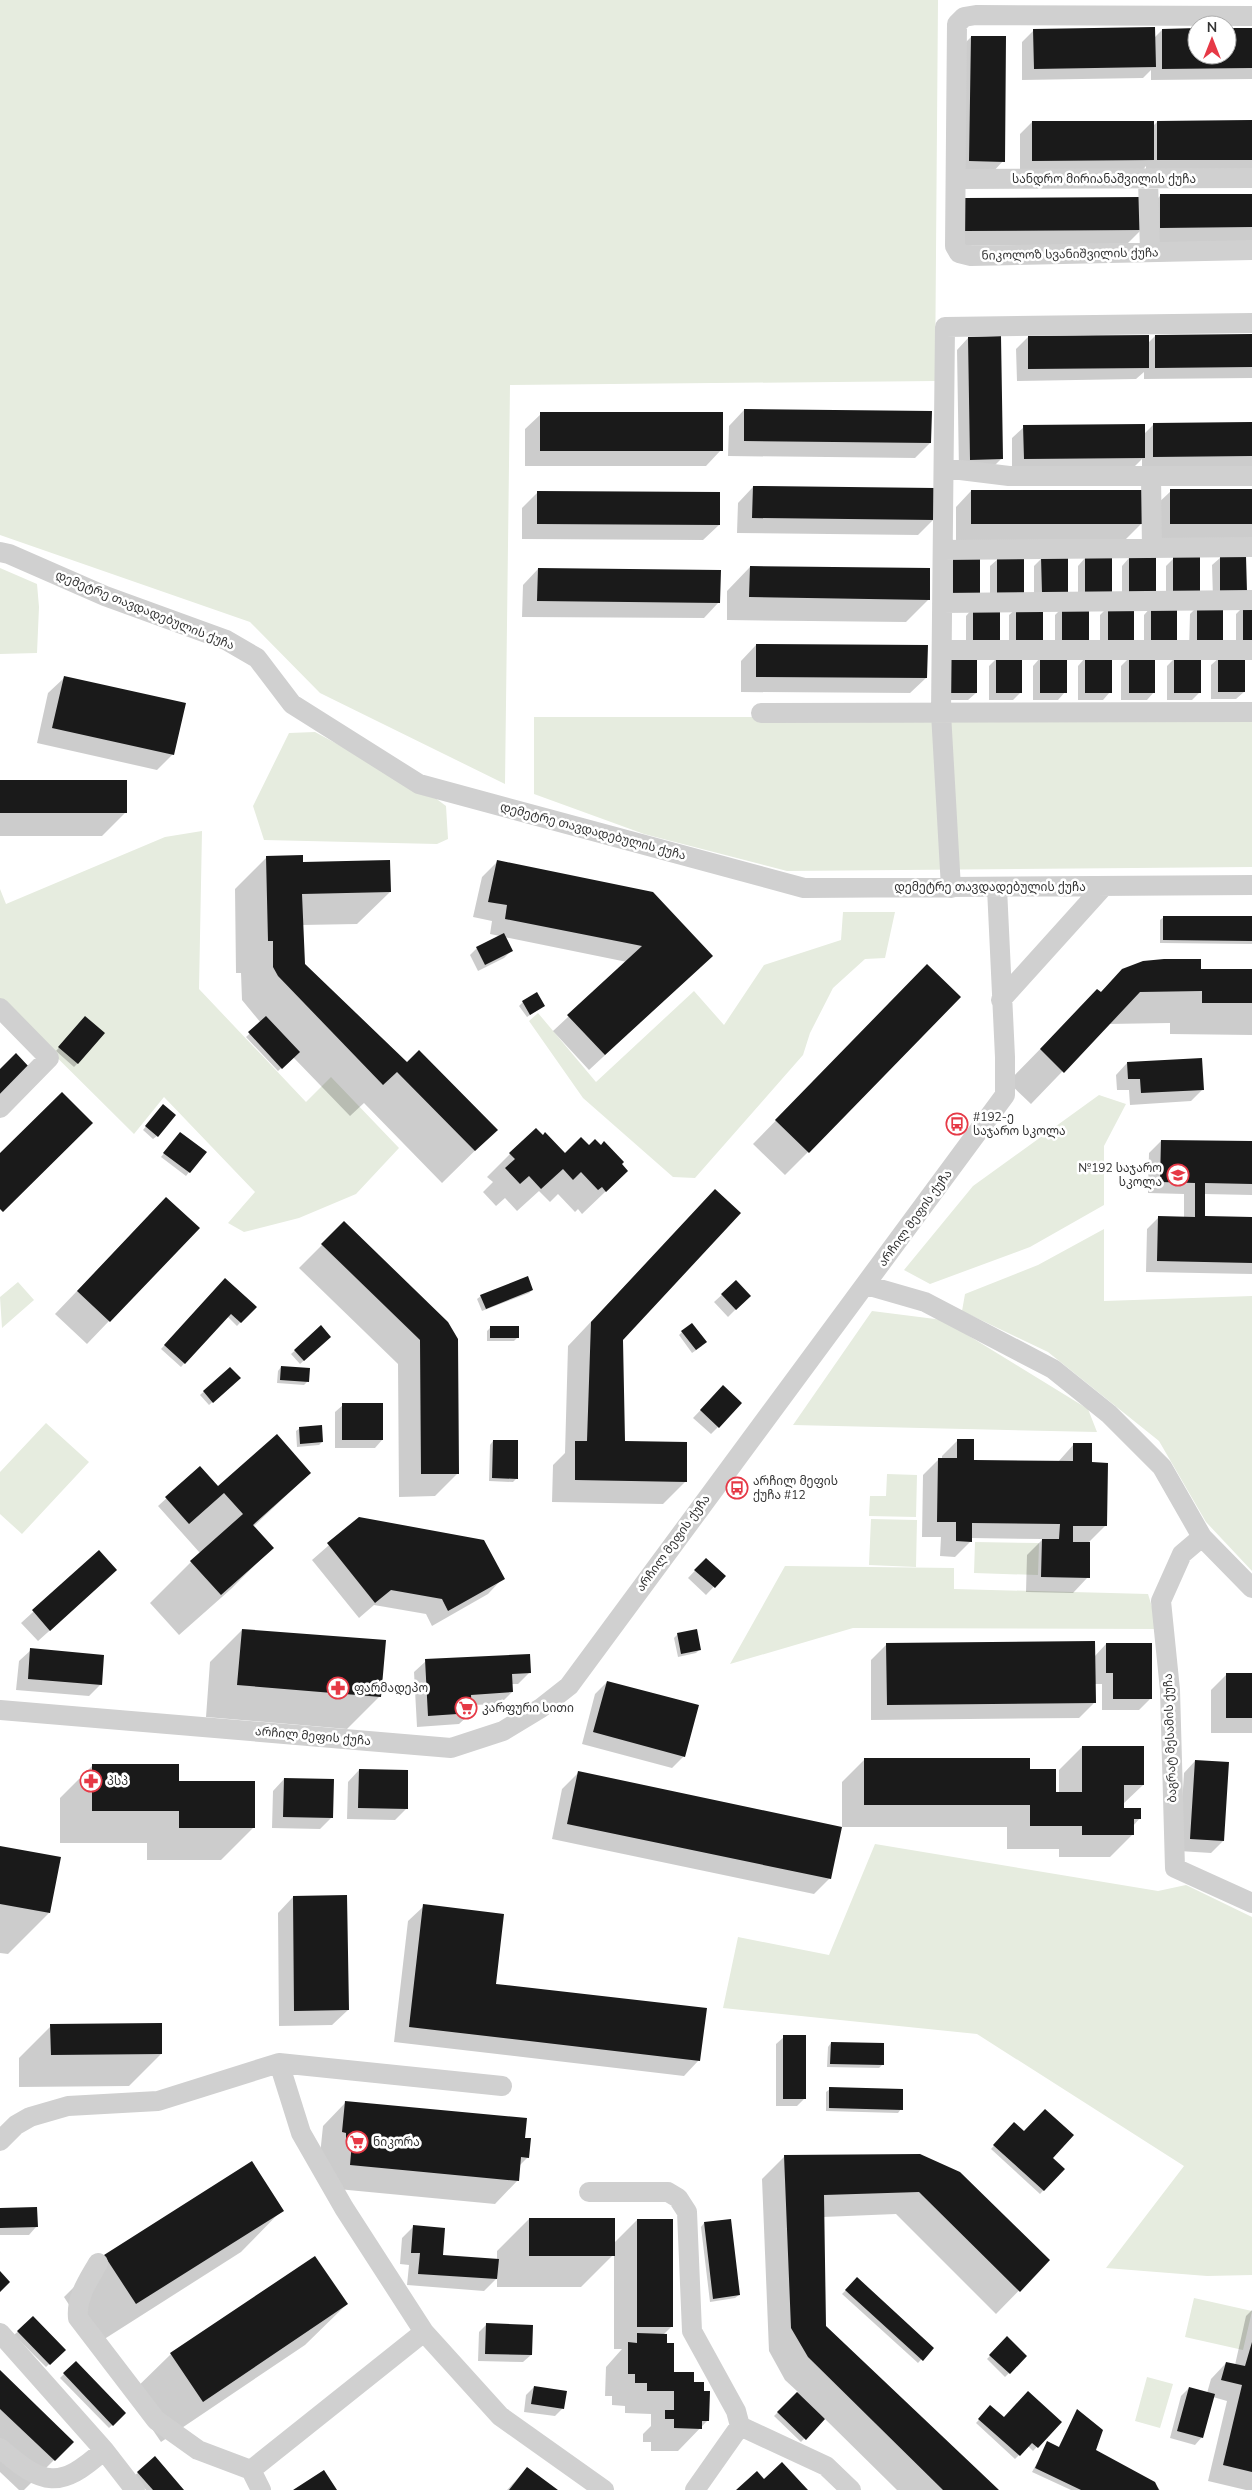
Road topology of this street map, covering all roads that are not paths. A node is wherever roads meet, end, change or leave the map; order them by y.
1 (1252, 16) edge
2 (1148, 178) junction
3 (1252, 178) edge
4 (956, 179) junction
5 (1252, 250) edge
6 (1150, 252) junction
7 (1252, 323) edge
8 (944, 468) junction
9 (1151, 476) junction
10 (1252, 476) edge
11 (1252, 547) edge
12 (1152, 548) junction
13 (943, 550) junction
14 (0, 552) edge
15 (1252, 600) edge
16 (942, 603) junction
17 (942, 650) junction
18 (1252, 650) edge
19 (1252, 712) edge
20 (761, 713) dead end
21 (941, 713) junction
22 (1252, 885) edge
23 (1103, 887) junction
24 (951, 888) junction
25 (998, 888) junction
26 (1001, 1000) junction
27 (0, 1008) edge
28 (0, 1108) edge
29 (866, 1285) junction
30 (1202, 1537) junction
31 (1252, 1588) edge
32 (0, 1710) edge
33 (1252, 1903) edge
34 (279, 2063) junction
35 (502, 2086) dead end
36 (0, 2141) edge
37 (589, 2192) dead end
38 (98, 2263) dead end
39 (424, 2332) junction
40 (0, 2333) edge
41 (740, 2426) junction
42 (0, 2448) edge
43 (104, 2450) junction
44 (250, 2470) junction
45 (136, 2490) edge
46 (261, 2490) edge
47 (604, 2490) edge
48 (695, 2490) edge
49 (851, 2490) edge

1 - 4 street, ნიკოლოზ სვანიშვილის ქუჩა
2 - 3 street, სანდრო მირიანაშვილის ქუჩა
2 - 4 street, სანდრო მირიანაშვილის ქუჩა
2 - 6 street
4 - 6 street, ნიკოლოზ სვანიშვილის ქუჩა
5 - 6 street, ნიკოლოზ სვანიშვილის ქუჩა
7 - 8 street
8 - 9 street
8 - 13 street
9 - 10 street
9 - 12 street
11 - 12 street
12 - 13 street
13 - 16 street
14 - 24 street, დემეტრე თავდადებულის ქუჩა
15 - 16 street
16 - 17 street
17 - 18 street
17 - 21 street
19 - 21 street
20 - 21 street
21 - 24 street
22 - 23 street, დემეტრე თავდადებულის ქუჩა
23 - 25 street, დემეტრე თავდადებულის ქუჩა
23 - 26 street
24 - 25 street, დემეტრე თავდადებულის ქუჩა
25 - 26 street, არჩილ მეფის ქუჩა
26 - 29 street, არჩილ მეფის ქუჩა
27 - 28 street
29 - 30 street
29 - 32 street, არჩილ მეფის ქუჩა
30 - 31 street
30 - 33 street, ბაგრატ მესამის ქუჩა
34 - 35 street
34 - 36 street
34 - 39 street
37 - 41 street
38 - 44 street
39 - 44 street
39 - 47 street
40 - 43 street
41 - 48 street
41 - 49 street
42 - 43 street
43 - 45 street
44 - 46 street

